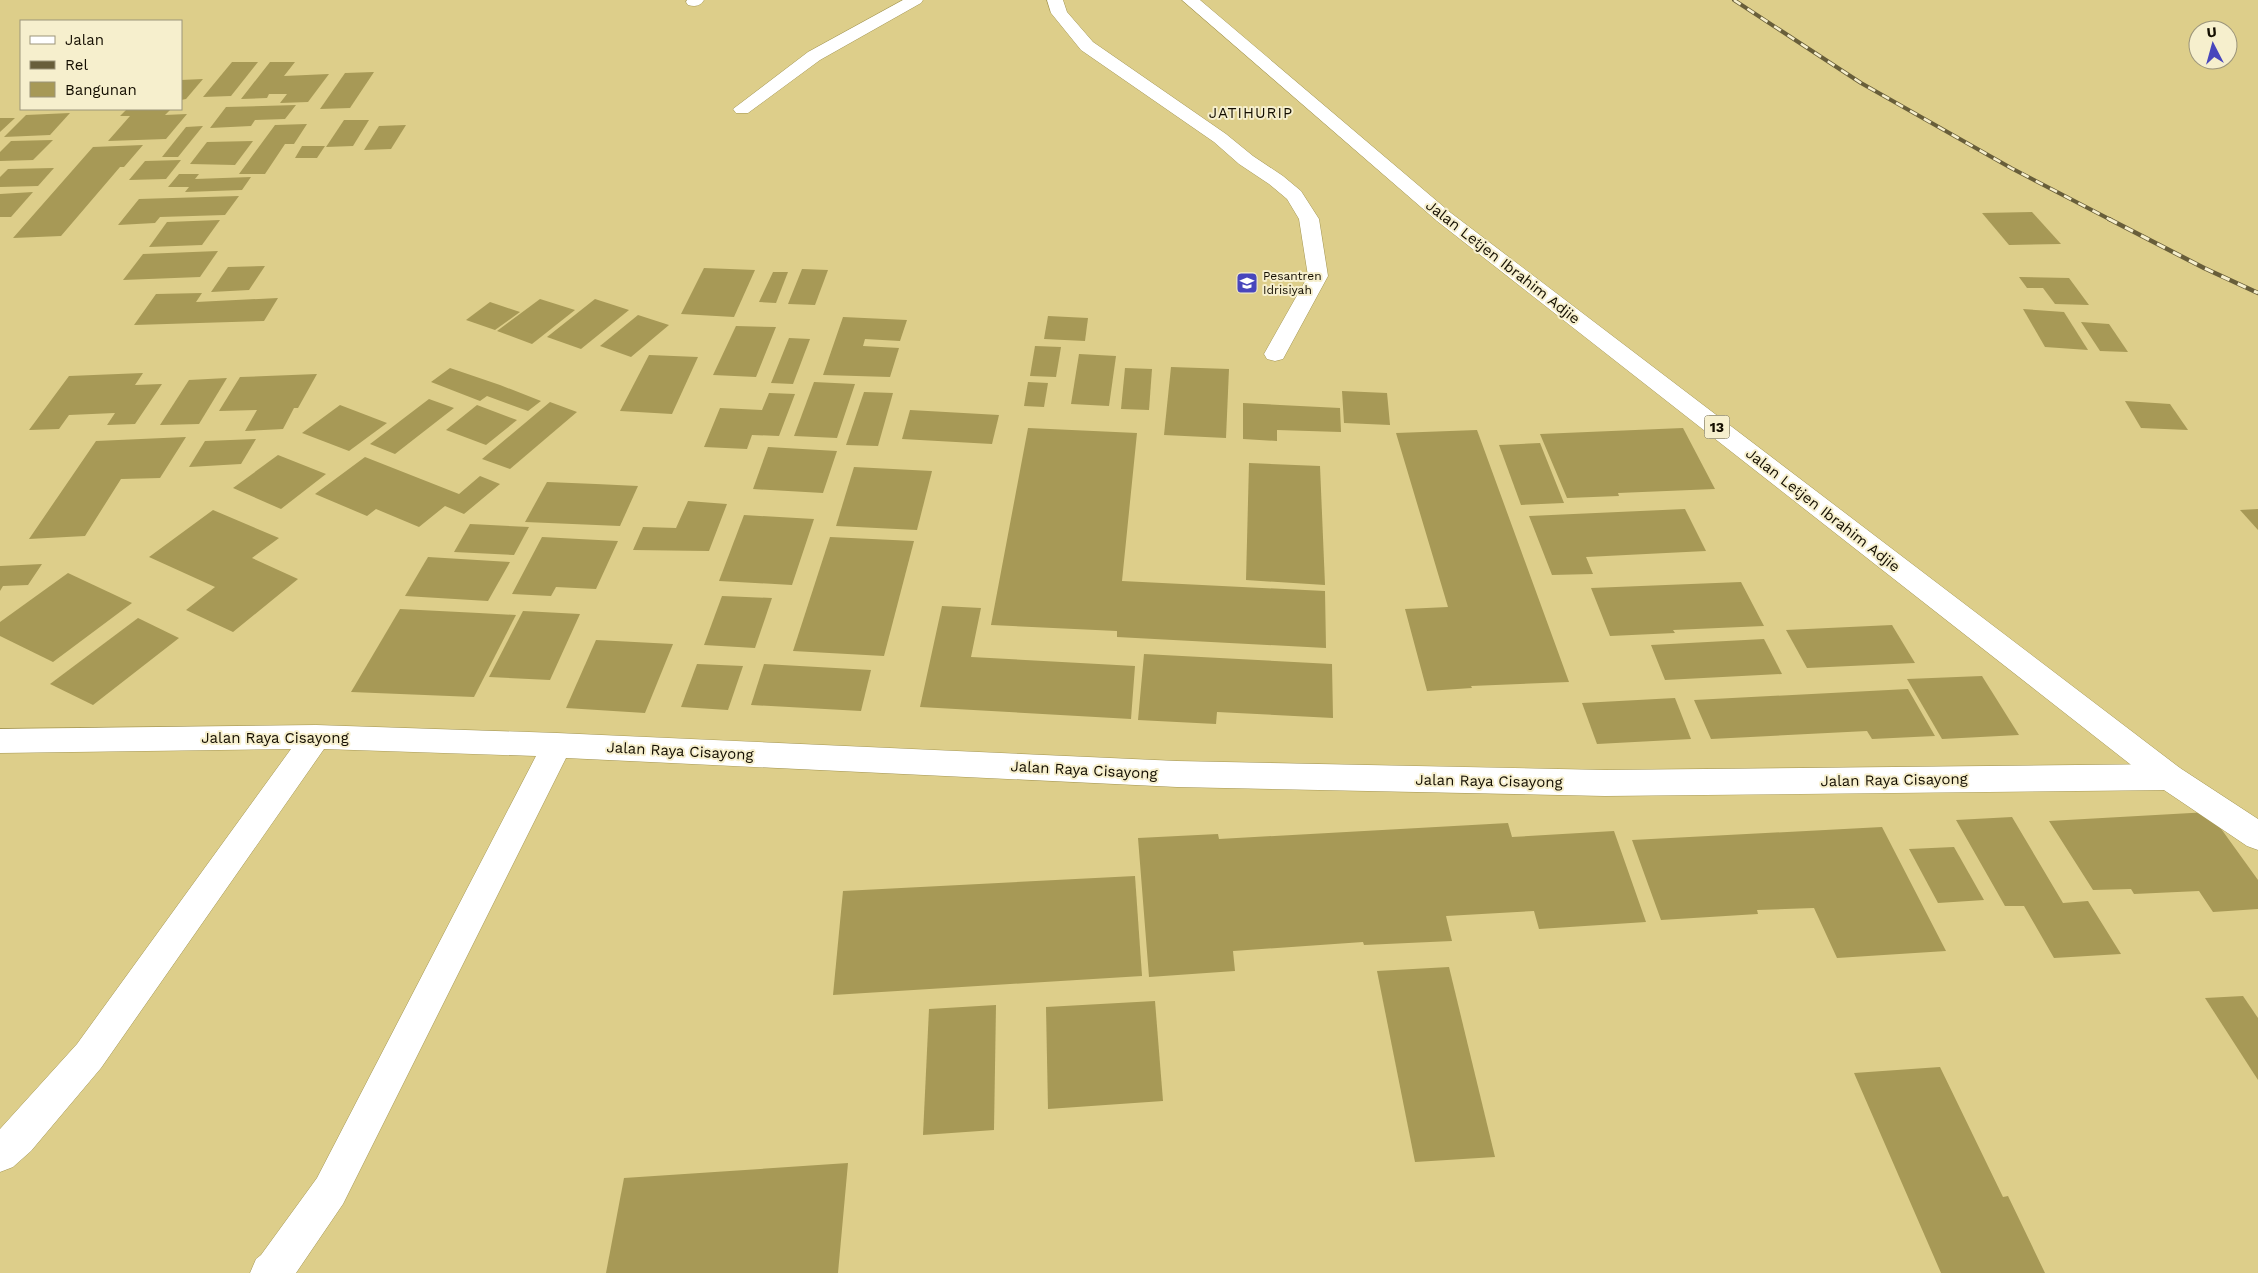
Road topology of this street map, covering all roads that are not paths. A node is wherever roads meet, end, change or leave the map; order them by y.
1 (915, 0) edge
2 (1055, 0) edge
3 (1190, 0) edge
4 (742, 109) dead end
5 (1275, 354) dead end
6 (316, 737) junction
7 (0, 741) edge
8 (557, 745) junction
9 (2169, 777) junction
10 (2258, 836) edge
11 (0, 1154) edge
12 (270, 1273) edge

1 - 4 main road
2 - 5 main road
3 - 9 main road, Jalan Letjen Ibrahim Adjie / 13
6 - 7 main road, Jalan Raya Cisayong
6 - 8 main road, Jalan Raya Cisayong
6 - 11 main road
8 - 9 main road, Jalan Raya Cisayong
8 - 12 main road
9 - 10 main road, Jalan Letjen Ibrahim Adjie / 13

